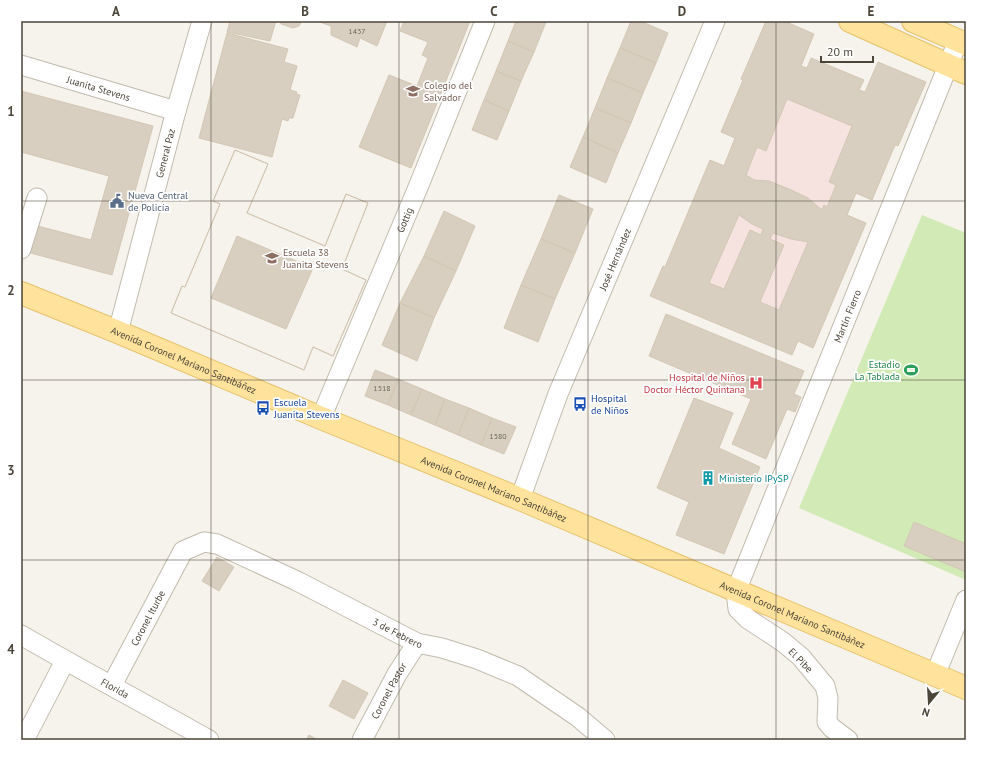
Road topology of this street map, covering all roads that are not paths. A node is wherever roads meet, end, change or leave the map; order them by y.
1 (202, 21) edge
2 (485, 21) edge
3 (715, 21) edge
4 (850, 21) edge
5 (913, 21) edge
6 (962, 43) edge
7 (21, 65) edge
8 (958, 70) edge
9 (176, 112) junction
10 (37, 198) dead end
11 (21, 249) edge
12 (21, 293) edge
13 (118, 332) junction
14 (321, 418) junction
15 (520, 500) junction
16 (183, 551) joint
17 (736, 591) junction
18 (966, 600) edge
19 (21, 635) edge
20 (417, 642) junction
21 (65, 661) junction
22 (935, 675) junction
23 (112, 685) junction
24 (966, 688) edge
25 (24, 740) edge
26 (209, 740) edge
27 (362, 740) edge
28 (605, 740) edge
29 (848, 740) edge

1 - 9 street, General Paz
2 - 14 street, Gottig
3 - 15 street, José Hernández
4 - 8 main road
5 - 6 main road
6 - 8 street, Martín Fierro
7 - 9 street, Juanita Stevens
8 - 17 street, Martín Fierro
9 - 13 street, General Paz
10 - 11 street
12 - 13 main road, Avenida Coronel Mariano Santibáñez
13 - 14 main road, Avenida Coronel Mariano Santibáñez
14 - 15 main road, Avenida Coronel Mariano Santibáñez
15 - 17 main road, Avenida Coronel Mariano Santibáñez
16 - 20 street, 3 de Febrero
16 - 23 street, Coronel Iturbe
17 - 22 main road, Avenida Coronel Mariano Santibáñez
17 - 29 street, El Pibe
18 - 22 street
19 - 21 street, Florida
20 - 27 street, Coronel Pastor
20 - 28 street, 3 de Febrero
21 - 23 street, Florida
21 - 25 street
22 - 24 main road, Avenida Coronel Mariano Santibáñez
23 - 26 street, Florida

